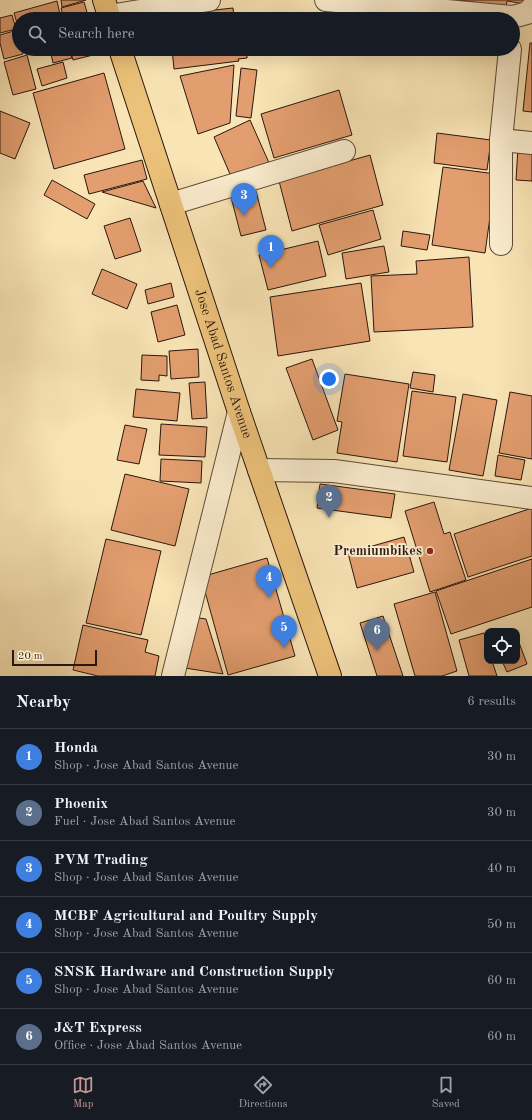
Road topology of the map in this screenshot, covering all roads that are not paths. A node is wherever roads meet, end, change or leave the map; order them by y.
1 (209, 0) edge
2 (326, 0) edge
3 (108, 12) edge
4 (480, 12) edge
5 (122, 56) edge
6 (509, 56) edge
7 (501, 140) junction
8 (532, 143) edge
9 (344, 151) dead end
10 (171, 204) junction
11 (501, 244) dead end
12 (239, 412) junction
13 (259, 470) junction
14 (532, 498) edge
15 (173, 676) edge
16 (330, 676) edge

1 - 3 street
2 - 4 street
5 - 10 highway, Jose Abad Santos Avenue
6 - 7 street
7 - 8 street
7 - 11 street
9 - 10 street
10 - 12 highway, Jose Abad Santos Avenue
12 - 13 highway, Jose Abad Santos Avenue
12 - 15 street
13 - 14 street
13 - 16 highway, Jose Abad Santos Avenue

